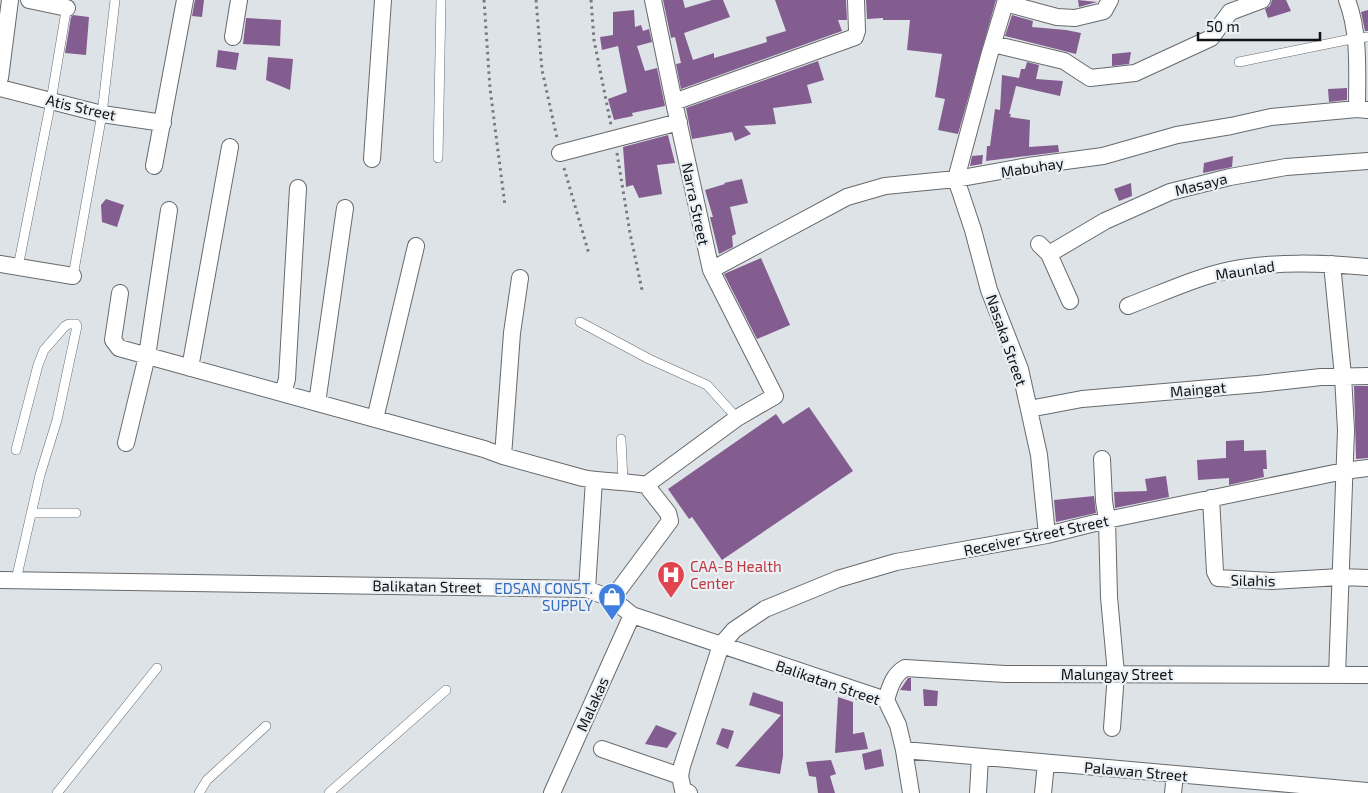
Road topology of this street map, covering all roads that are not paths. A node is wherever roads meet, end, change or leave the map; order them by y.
1 (10, 0) edge
2 (28, 0) edge
3 (115, 0) edge
4 (185, 0) edge
5 (238, 0) edge
6 (383, 0) edge
7 (441, 0) edge
8 (653, 0) edge
9 (856, 0) edge
10 (1110, 0) edge
11 (1262, 0) edge
12 (1347, 0) edge
13 (1006, 2) edge
14 (68, 4) edge
15 (233, 37) dead end
16 (1362, 38) edge
17 (993, 44) junction
18 (1239, 62) dead end
19 (0, 78) edge
20 (0, 88) edge
21 (51, 101) junction
22 (674, 102) junction
23 (1363, 109) edge
24 (102, 114) junction
25 (679, 122) junction
26 (162, 123) junction
27 (230, 147) dead end
28 (560, 153) road end
29 (438, 158) dead end
30 (372, 159) dead end
31 (1368, 160) edge
32 (154, 166) dead end
33 (956, 179) junction
34 (298, 188) dead end
35 (345, 208) dead end
36 (169, 210) dead end
37 (416, 246) dead end
38 (0, 264) edge
39 (1332, 264) junction
40 (18, 267) junction
41 (1368, 267) edge
42 (711, 270) junction
43 (73, 276) joint
44 (520, 278) dead end
45 (120, 293) dead end
46 (1070, 301) dead end
47 (1128, 306) dead end
48 (580, 322) dead end
49 (147, 356) junction
50 (190, 368) junction
51 (1343, 376) junction
52 (1368, 376) edge
53 (283, 394) junction
54 (317, 403) junction
55 (1029, 409) junction
56 (737, 418) junction
57 (375, 419) junction
58 (621, 439) dead end
59 (126, 443) dead end
60 (16, 450) dead end
61 (503, 456) junction
62 (1102, 459) dead end
63 (1368, 468) edge
64 (1344, 471) junction
65 (594, 480) junction
66 (624, 481) junction
67 (646, 485) junction
68 (1212, 498) junction
69 (31, 512) junction
70 (76, 513) dead end
71 (1107, 520) junction
72 (1047, 535) junction
73 (1340, 577) junction
74 (1368, 578) edge
75 (8, 580) edge
76 (587, 589) junction
77 (612, 599) junction
78 (632, 615) junction
79 (722, 645) junction
80 (157, 668) dead end
81 (1116, 674) junction
82 (1337, 675) junction
83 (1368, 675) edge
84 (446, 690) dead end
85 (886, 700) junction
86 (266, 726) dead end
87 (1112, 728) dead end
88 (602, 749) dead end
89 (904, 750) junction
90 (980, 757) junction
91 (1046, 763) junction
92 (1175, 774) junction
93 (1257, 787) edge
94 (683, 788) edge
95 (1368, 791) edge
96 (57, 793) edge
97 (199, 793) edge
98 (329, 793) edge
99 (552, 793) edge
100 (911, 793) edge
101 (978, 793) edge
102 (1042, 793) edge
103 (1173, 793) edge

1 - 19 street
2 - 14 street
3 - 24 lane
4 - 26 street
5 - 15 street
6 - 30 street
7 - 29 lane
8 - 22 street, Narra Street
9 - 22 street
10 - 13 street
11 - 17 street
12 - 16 street
13 - 17 street
14 - 21 lane
16 - 18 lane
16 - 23 street
17 - 33 street
20 - 21 street, Atis Street
21 - 24 street, Atis Street
21 - 40 lane
22 - 25 street, Narra Street
23 - 33 street, Mabuhay
24 - 26 street, Atis Street
24 - 43 lane
25 - 28 street
25 - 42 street, Narra Street
26 - 32 street
27 - 50 street
31 - 46 street, Masaya
33 - 42 street, Mabuhay
33 - 55 street, Nasaka Street
34 - 53 street
35 - 54 street
36 - 49 street
37 - 57 street
38 - 40 street
39 - 41 street, Maunlad
39 - 47 street, Maunlad
39 - 51 street
40 - 43 street
42 - 56 street, Narra Street
44 - 61 street
45 - 49 street
48 - 56 lane
49 - 50 street
49 - 59 street
50 - 53 street
51 - 52 street, Maingat
51 - 55 street, Maingat
51 - 64 street
53 - 54 street
54 - 57 street
55 - 72 street, Nasaka Street
56 - 67 street
57 - 61 street
58 - 66 lane
60 - 69 lane
61 - 65 street
62 - 71 street
63 - 64 street, Receiver Street Street
64 - 68 street, Receiver Street Street
64 - 73 street
65 - 66 street
65 - 76 street
66 - 67 street
67 - 77 street
68 - 71 street, Receiver Street Street
68 - 73 street, Silahis
69 - 70 lane
69 - 75 lane
71 - 72 street, Receiver Street Street
71 - 81 street
72 - 79 street, Receiver Street Street
73 - 74 street, Silahis
73 - 82 street
75 - 76 street, Balikatan Street
76 - 77 street, Balikatan Street
77 - 78 street, Balikatan Street
78 - 79 street, Balikatan Street
78 - 99 street, Malakas
79 - 85 street, Balikatan Street
79 - 94 street
80 - 96 lane
81 - 82 street, Malungay Street
81 - 85 street, Malungay Street
81 - 87 street
82 - 83 street, Malungay Street
84 - 98 lane
85 - 89 street, Balikatan Street
86 - 97 lane
88 - 94 street
89 - 90 street, Palawan Street
89 - 100 street, Balikatan Street
90 - 91 street, Palawan Street
90 - 101 street
91 - 92 street, Palawan Street
91 - 102 street
92 - 93 street, Palawan Street
92 - 103 street
93 - 95 street, Palawan Street

